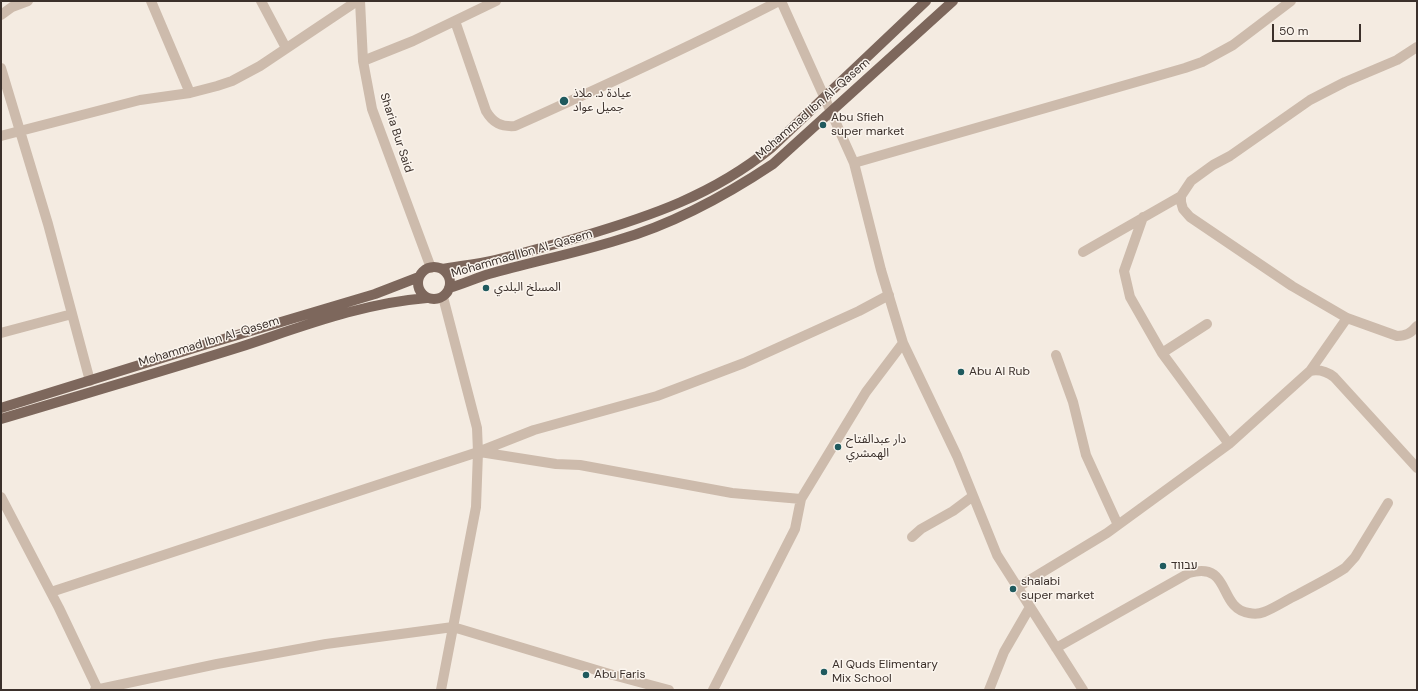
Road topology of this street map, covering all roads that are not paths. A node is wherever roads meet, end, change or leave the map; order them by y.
1 (28, 1) edge
2 (151, 1) edge
3 (261, 1) edge
4 (357, 1) edge
5 (360, 1) edge
6 (496, 1) edge
7 (780, 1) edge
8 (926, 1) edge
9 (952, 1) edge
10 (1291, 1) edge
11 (1, 15) edge
12 (455, 21) junction
13 (1417, 47) edge
14 (286, 48) junction
15 (363, 60) junction
16 (1, 68) edge
17 (190, 93) junction
18 (824, 97) junction
19 (831, 112) junction
20 (20, 131) junction
21 (1, 136) edge
22 (854, 163) junction
23 (1181, 196) junction
24 (1143, 217) junction
25 (1083, 252) dead end
26 (431, 268) junction
27 (442, 269) junction
28 (419, 277) junction
29 (449, 288) junction
30 (888, 295) junction
31 (443, 297) junction
32 (427, 298) junction
33 (72, 314) junction
34 (1347, 318) junction
35 (1207, 324) dead end
36 (1417, 326) edge
37 (1, 332) edge
38 (903, 343) junction
39 (1162, 353) junction
40 (1056, 355) dead end
41 (1310, 371) junction
42 (90, 381) junction
43 (1, 408) edge
44 (1, 419) edge
45 (1229, 444) junction
46 (478, 452) junction
47 (1417, 468) edge
48 (973, 496) junction
49 (1, 497) edge
50 (802, 499) junction
51 (1388, 503) dead end
52 (1118, 525) junction
53 (912, 537) dead end
54 (1018, 588) junction
55 (51, 592) junction
56 (1030, 607) junction
57 (453, 627) junction
58 (1056, 648) junction
59 (97, 690) edge
60 (441, 690) edge
61 (669, 690) edge
62 (713, 690) edge
63 (989, 690) edge
64 (1083, 690) edge

1 - 11 street
2 - 17 street
3 - 14 street
4 - 14 street
5 - 15 street, Sharia Bur Said
6 - 12 street
7 - 12 street
7 - 18 street
8 - 18 main road, Mohammad Ibn Al-Qasem
9 - 19 main road, Mohammad Ibn Al-Qasem
10 - 22 street
12 - 15 street
13 - 23 street
14 - 17 street
15 - 26 street, Sharia Bur Said
16 - 20 street
17 - 20 street
18 - 19 street
18 - 27 main road, Mohammad Ibn Al-Qasem
19 - 22 street
19 - 29 main road, Mohammad Ibn Al-Qasem
20 - 21 street
20 - 33 street
22 - 30 street
23 - 24 street
23 - 34 street
24 - 25 street
24 - 39 street
26 - 27 main road
26 - 28 main road
27 - 29 main road
28 - 32 main road
28 - 42 main road
29 - 31 main road
30 - 38 street
30 - 46 street
31 - 32 main road
31 - 46 street
32 - 44 main road, Mohammad Ibn Al-Qasem
33 - 37 street
33 - 42 street
34 - 36 street
34 - 41 street
35 - 39 street
38 - 48 street
38 - 50 street
39 - 45 street
40 - 52 street
41 - 45 street
41 - 47 street
42 - 43 main road
45 - 52 street
46 - 50 street
46 - 55 street
46 - 57 street
48 - 53 street
48 - 54 street
49 - 55 street
50 - 62 street
51 - 58 street
52 - 54 street
54 - 56 street
55 - 59 street
56 - 58 street
56 - 63 street
57 - 59 street
57 - 60 street
57 - 61 street
58 - 64 street

